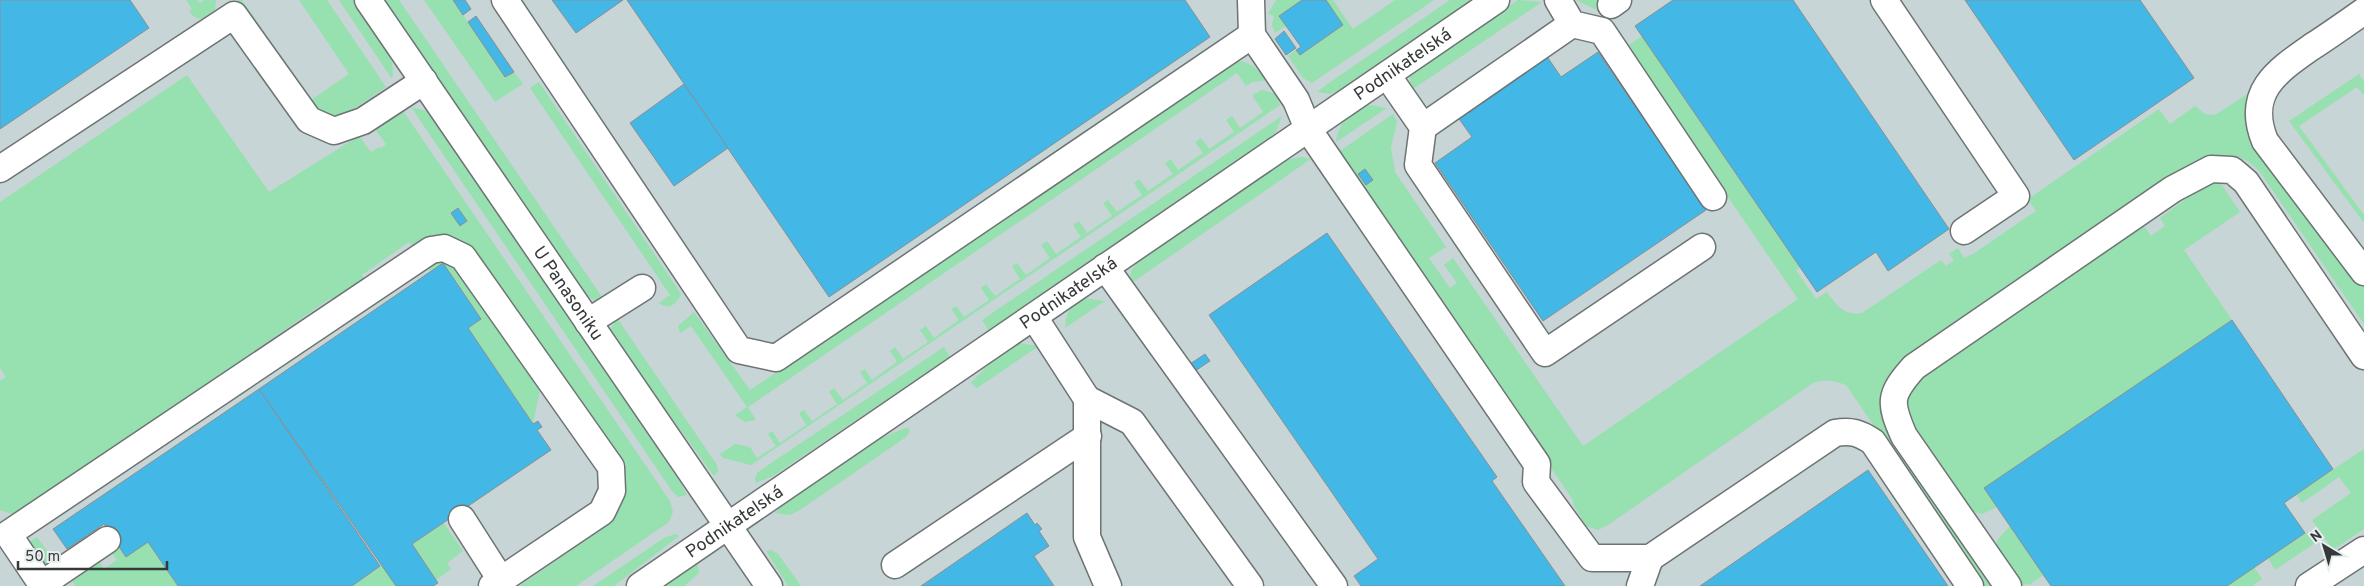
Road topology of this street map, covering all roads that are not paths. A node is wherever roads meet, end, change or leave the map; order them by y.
1 (368, 0) edge
2 (505, 0) edge
3 (1251, 0) edge
4 (1496, 0) edge
5 (1558, 0) edge
6 (1884, 0) edge
7 (229, 7) edge
8 (2364, 12) edge
9 (1572, 24) junction
10 (1252, 35) junction
11 (1387, 75) junction
12 (424, 82) junction
13 (1423, 126) junction
14 (1308, 129) junction
15 (0, 169) edge
16 (1713, 197) dead end
17 (1964, 232) dead end
18 (2355, 243) edge
19 (1702, 246) dead end
20 (1105, 267) junction
21 (2364, 272) edge
22 (642, 288) dead end
23 (1034, 317) junction
24 (588, 322) junction
25 (2364, 356) edge
26 (1088, 399) junction
27 (1088, 436) junction
28 (462, 519) dead end
29 (728, 526) junction
30 (107, 540) dead end
31 (2364, 550) edge
32 (1650, 558) junction
33 (895, 565) dead end
34 (496, 583) edge
35 (43, 585) edge
36 (640, 586) edge
37 (769, 586) edge
38 (1108, 586) edge
39 (1248, 586) edge
40 (1334, 586) edge
41 (1640, 586) edge
42 (1970, 586) edge
43 (2008, 586) edge
44 (2310, 586) edge

1 - 12 street, U Panasoniku
2 - 10 street
3 - 10 street
4 - 11 street, Podnikatelská
5 - 9 street
6 - 17 street
7 - 12 street
7 - 15 street
8 - 18 street
9 - 13 street
9 - 16 street
10 - 14 street
11 - 13 street
11 - 14 street, Podnikatelská
12 - 24 street, U Panasoniku
13 - 19 street
14 - 20 street, Podnikatelská
14 - 32 street
18 - 21 street
20 - 23 street, Podnikatelská
20 - 40 street
22 - 24 street
23 - 26 street
23 - 29 street, Podnikatelská
24 - 29 street, U Panasoniku
25 - 43 street
26 - 27 street
26 - 39 street
27 - 33 street
27 - 38 street
28 - 34 street
29 - 36 street, Podnikatelská
29 - 37 street, U Panasoniku
30 - 35 street
31 - 44 street
32 - 41 street
32 - 42 street
34 - 35 street

